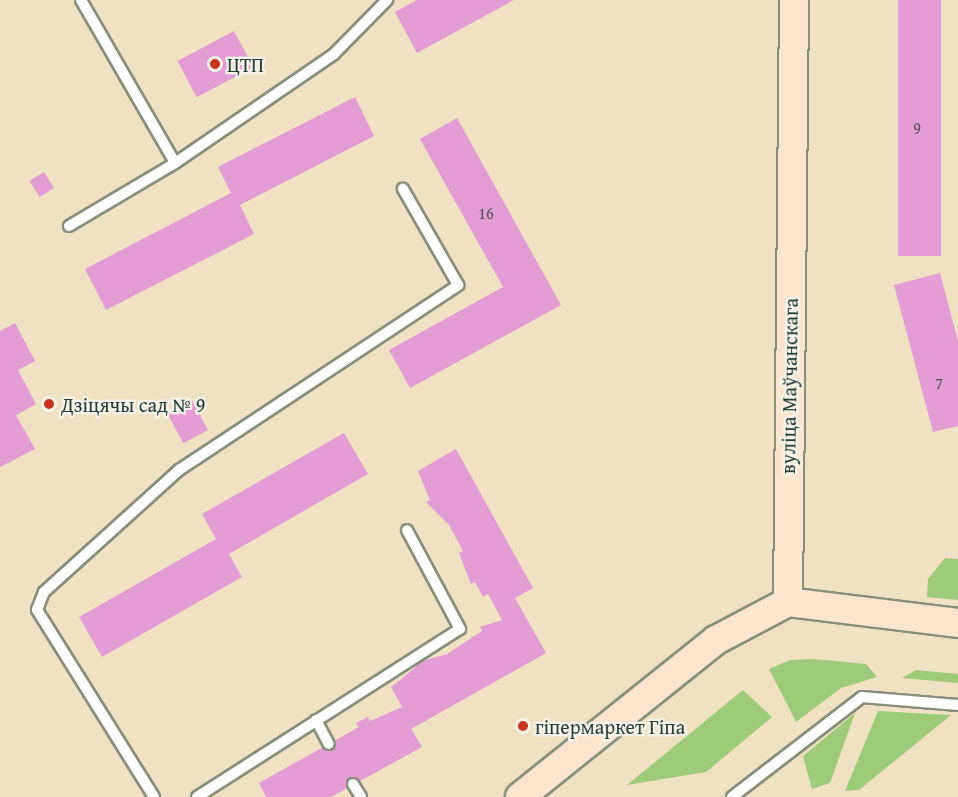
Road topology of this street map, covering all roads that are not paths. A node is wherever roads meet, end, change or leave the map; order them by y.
1 (81, 0) edge
2 (387, 0) edge
3 (794, 0) edge
4 (176, 163) junction
5 (404, 189) dead end
6 (69, 226) dead end
7 (407, 530) dead end
8 (788, 602) junction
9 (958, 623) edge
10 (958, 705) edge
11 (316, 720) junction
12 (329, 744) dead end
13 (353, 784) dead end
14 (154, 797) edge
15 (197, 797) edge
16 (361, 797) edge
17 (520, 797) edge
18 (732, 797) edge

1 - 4 lane
2 - 4 lane
3 - 8 main road, вуліца Маўчанскага
4 - 6 lane
5 - 14 lane
7 - 11 lane
8 - 9 main road
8 - 17 main road
10 - 18 lane
11 - 12 lane
11 - 15 lane
13 - 16 lane

